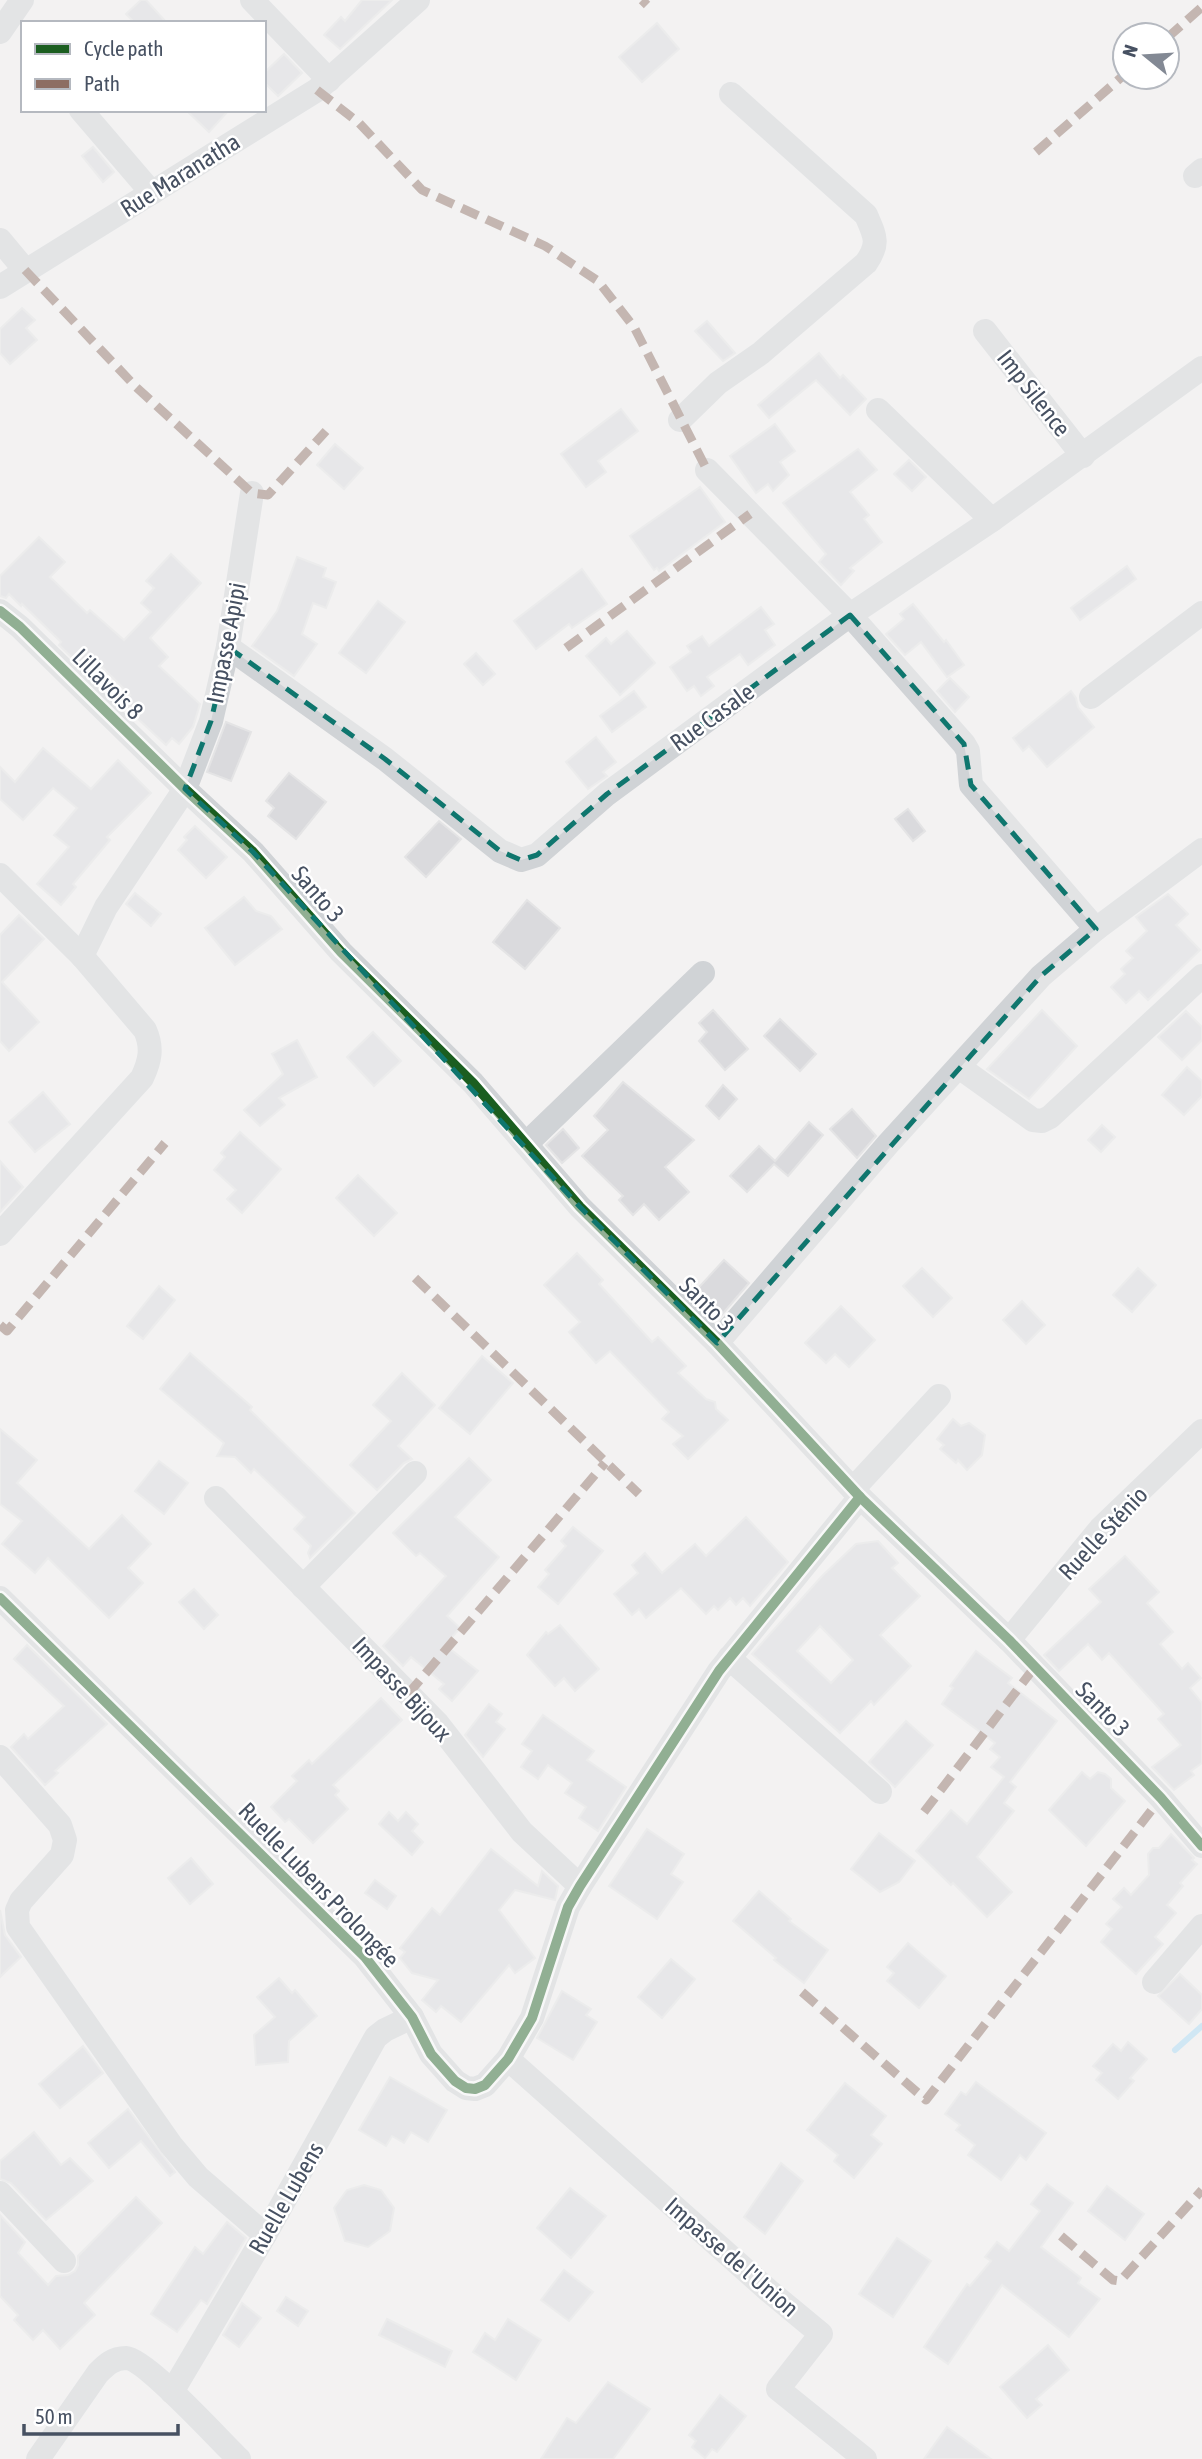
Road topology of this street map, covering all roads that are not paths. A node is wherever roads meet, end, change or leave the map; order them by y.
1 (22, 0) edge
2 (252, 0) edge
3 (418, 0) edge
4 (10, 33) edge
5 (329, 80) junction
6 (731, 94) dead end
7 (83, 112) edge
8 (152, 193) junction
9 (0, 240) edge
10 (25, 270) junction
11 (0, 286) edge
12 (985, 331) dead end
13 (1200, 375) edge
14 (878, 410) dead end
15 (680, 420) dead end
16 (1083, 456) junction
17 (708, 470) dead end
18 (252, 493) dead end
19 (992, 520) junction
20 (0, 611) edge
21 (1202, 613) edge
22 (850, 615) junction
23 (228, 647) junction
24 (1091, 696) dead end
25 (184, 789) junction
26 (1202, 850) edge
27 (0, 875) edge
28 (1096, 929) junction
29 (82, 956) junction
30 (703, 973) dead end
31 (1202, 976) edge
32 (959, 1067) junction
33 (526, 1144) junction
34 (0, 1234) edge
35 (717, 1343) junction
36 (939, 1396) dead end
37 (1202, 1431) edge
38 (415, 1474) dead end
39 (857, 1493) junction
40 (216, 1498) dead end
41 (303, 1587) junction
42 (0, 1598) edge
43 (1009, 1640) junction
44 (729, 1658) junction
45 (0, 1757) edge
46 (880, 1792) dead end
47 (1202, 1846) edge
48 (580, 1886) junction
49 (1202, 1926) edge
50 (1154, 1982) dead end
51 (412, 2017) junction
52 (508, 2059) junction
53 (0, 2193) edge
54 (265, 2235) junction
55 (64, 2261) dead end
56 (172, 2392) junction
57 (38, 2459) edge
58 (239, 2459) edge
59 (865, 2459) edge

1 - 4 street
2 - 5 street
3 - 5 street, Rue Maranatha
5 - 8 street, Rue Maranatha
6 - 15 street
7 - 8 street
8 - 10 street, Rue Maranatha
9 - 10 street
10 - 11 street, Rue Maranatha
12 - 16 street, Imp Silence
13 - 16 street, Rue Casale
14 - 19 street
16 - 19 street, Rue Casale
17 - 22 street
18 - 23 street, Impasse Apipi
19 - 22 street, Rue Casale
20 - 25 street, Lillavois 8
21 - 24 street
22 - 23 street, Rue Casale
22 - 28 street
23 - 25 street, Impasse Apipi
25 - 29 street, Impasse Apipi
25 - 33 street, Santo 3
26 - 28 street
27 - 29 street
28 - 32 street
29 - 34 street
30 - 33 street
31 - 32 street
32 - 35 street
33 - 35 street, Santo 3
35 - 39 street, Santo 3
36 - 39 street, Ruelle Lubens Prolongée
37 - 43 street, Ruelle Sténio
38 - 41 street
39 - 43 street, Santo 3
39 - 44 street, Ruelle Lubens Prolongée
40 - 41 street, Impasse Bijoux
41 - 48 street, Impasse Bijoux
42 - 51 street, Ruelle Lubens Prolongée
43 - 47 street, Santo 3
44 - 46 street
44 - 48 street, Ruelle Lubens Prolongée
45 - 54 street
48 - 52 street, Ruelle Lubens Prolongée
49 - 50 street
51 - 52 street, Ruelle Lubens Prolongée
51 - 54 street, Ruelle Lubens
52 - 59 street, Impasse de l'Union
53 - 55 street
54 - 56 street, Ruelle Lubens
56 - 57 street
56 - 58 street

